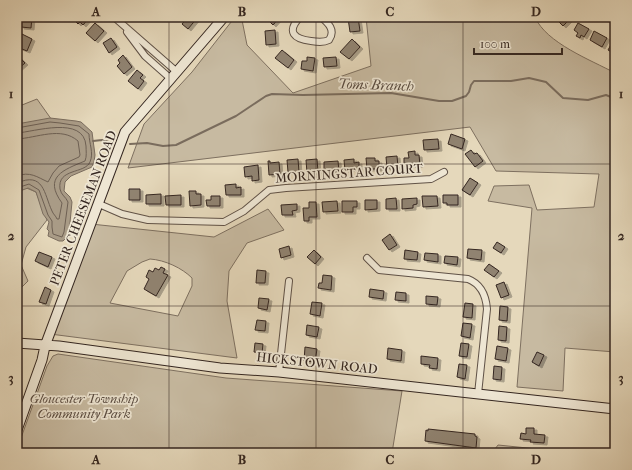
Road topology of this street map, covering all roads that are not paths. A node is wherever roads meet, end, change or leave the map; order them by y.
1 (224, 17) edge
2 (300, 17) edge
3 (321, 17) edge
4 (608, 17) edge
5 (115, 18) edge
6 (615, 21) edge
7 (174, 76) junction
8 (444, 172) dead end
9 (99, 204) junction
10 (367, 258) dead end
11 (289, 281) dead end
12 (17, 343) edge
13 (45, 346) junction
14 (279, 372) junction
15 (478, 394) junction
16 (615, 409) edge
17 (17, 430) edge

1 - 7 street, PETER CHEESEMAN ROAD
2 - 3 street
4 - 6 street
5 - 7 street
5 - 7 street
7 - 9 street, PETER CHEESEMAN ROAD
8 - 9 street, MORNINGSTAR COURT
9 - 13 street, PETER CHEESEMAN ROAD
10 - 15 street
11 - 14 street
12 - 13 street, HICKSTOWN ROAD
13 - 14 street, HICKSTOWN ROAD
13 - 17 street, PETER CHEESEMAN ROAD
14 - 15 street, HICKSTOWN ROAD
15 - 16 street, HICKSTOWN ROAD

